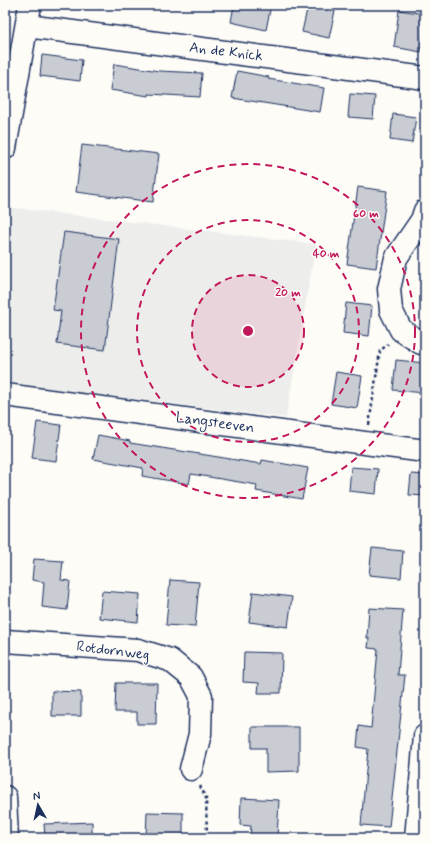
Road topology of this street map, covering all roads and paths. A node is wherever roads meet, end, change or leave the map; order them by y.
1 (29, 15) edge
2 (425, 78) edge
3 (5, 148) edge
4 (425, 211) edge
5 (401, 330) junction
6 (425, 344) edge
7 (5, 395) edge
8 (367, 443) junction
9 (425, 451) edge
10 (5, 641) edge
11 (425, 736) edge
12 (191, 769) joint
13 (5, 797) edge
14 (7, 838) edge
15 (207, 838) edge
16 (416, 838) edge

1 - 2 street, An de Knick
1 - 3 street
4 - 5 street
5 - 6 street
5 - 8 path
7 - 8 street, Langsteeven
8 - 9 street, Langsteeven
10 - 12 street, Rotdornweg
11 - 16 street
12 - 15 path
13 - 14 street

